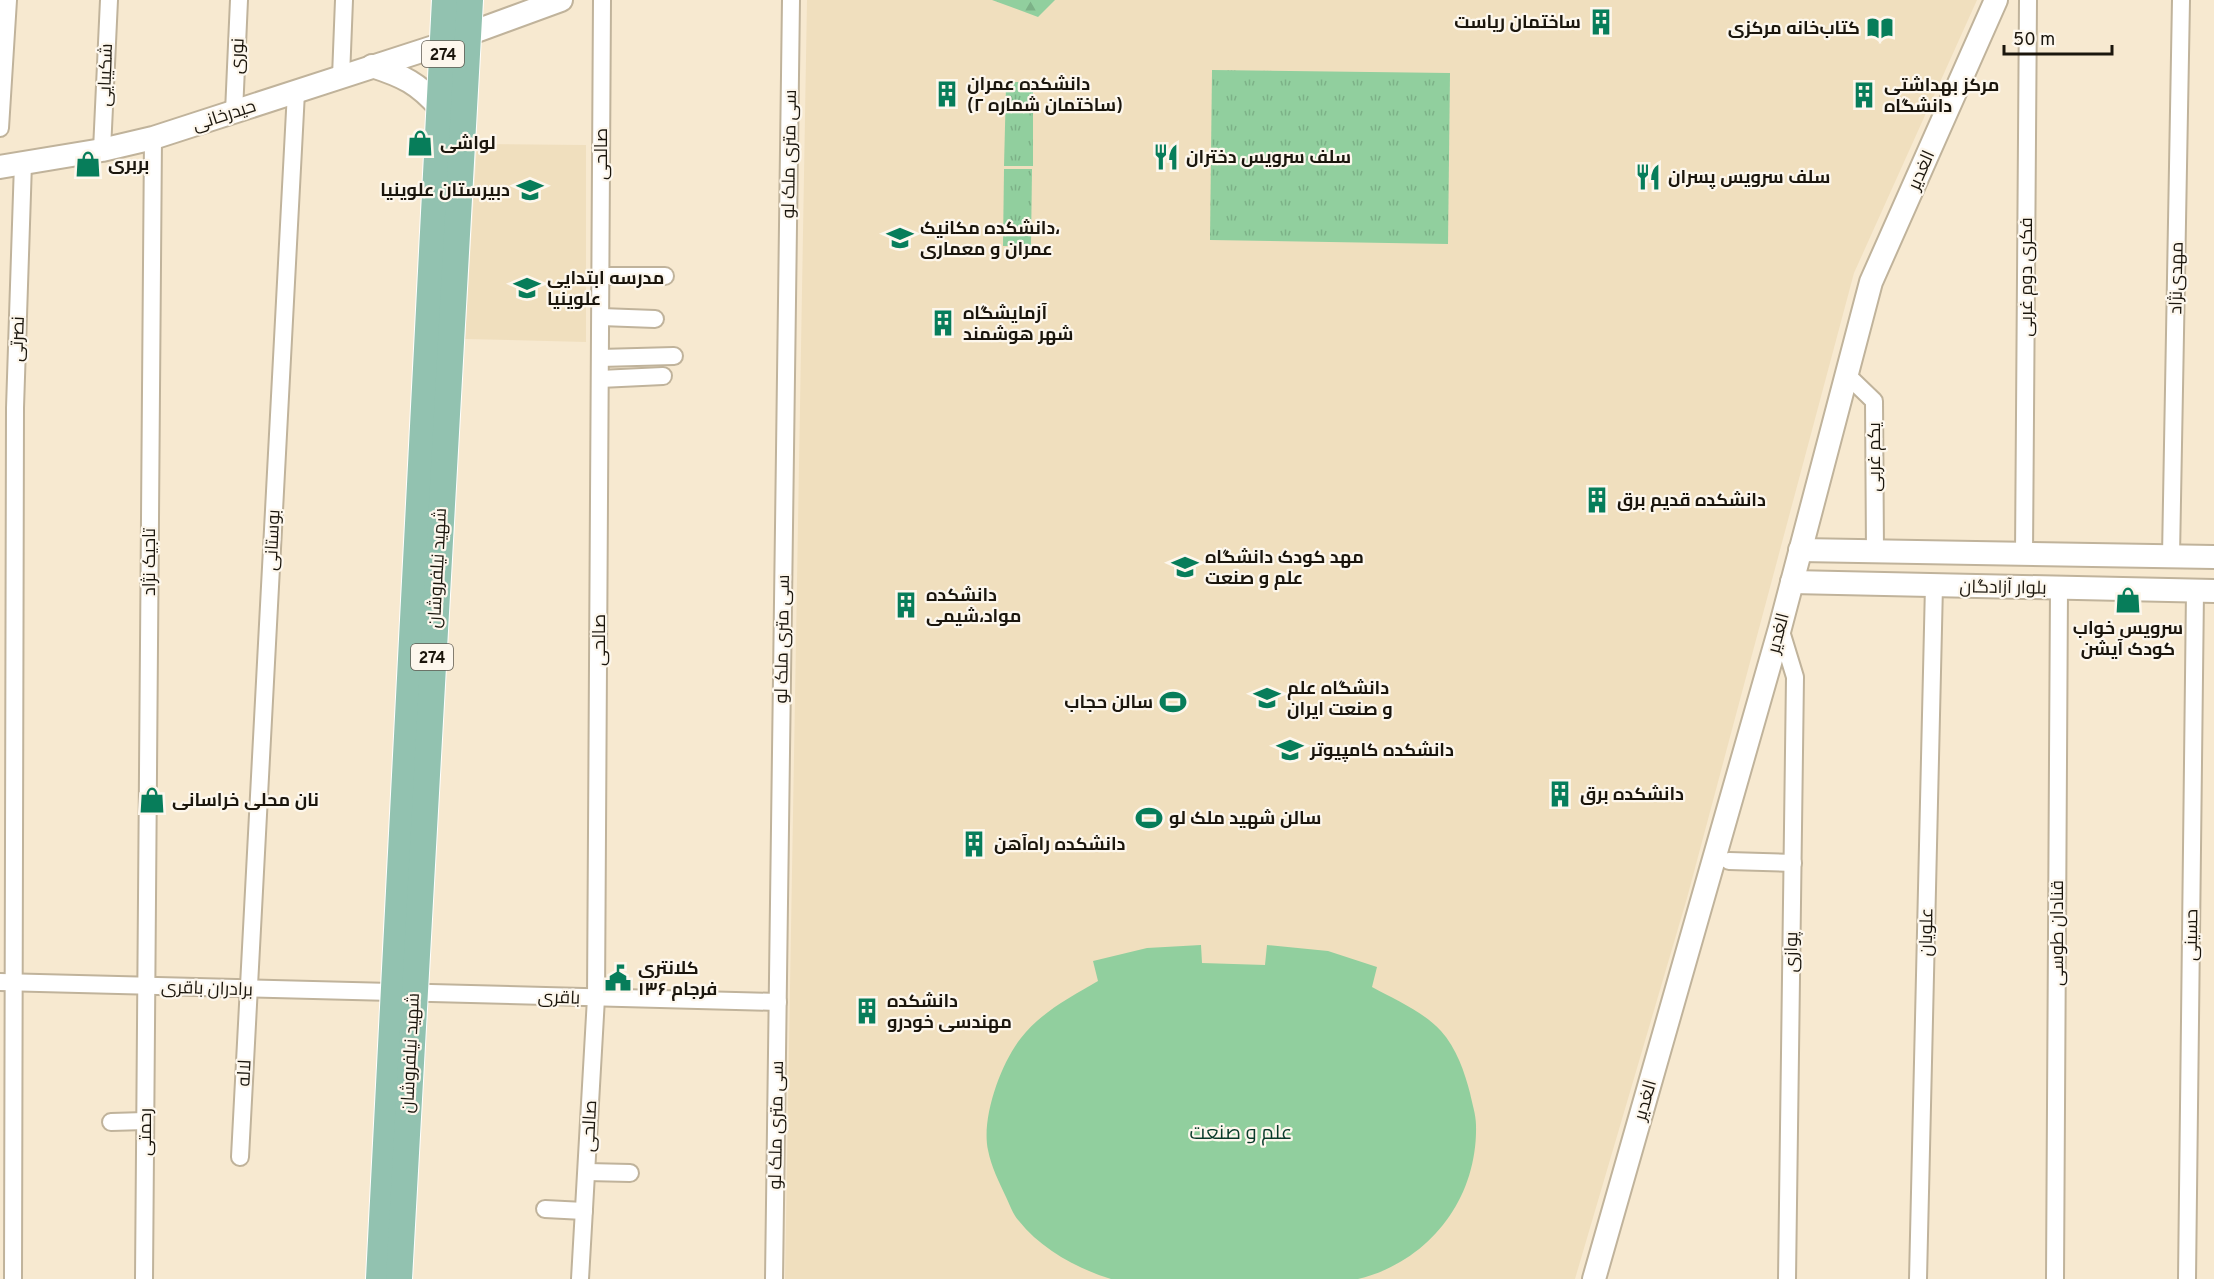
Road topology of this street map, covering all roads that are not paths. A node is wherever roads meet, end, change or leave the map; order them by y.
1 (8, 0) edge
2 (108, 0) edge
3 (239, 0) edge
4 (344, 0) edge
5 (445, 0) edge
6 (470, 0) edge
7 (561, 0) edge
8 (602, 0) edge
9 (791, 0) edge
10 (1996, 0) edge
11 (2028, 0) edge
12 (2181, 0) edge
13 (468, 34) junction
14 (443, 44) junction
15 (372, 66) junction
16 (341, 77) junction
17 (296, 92) junction
18 (440, 108) junction
19 (234, 112) junction
20 (0, 128) edge
21 (153, 138) junction
22 (102, 150) junction
23 (23, 163) junction
24 (0, 167) edge
25 (601, 276) junction
26 (665, 276) dead end
27 (601, 317) junction
28 (655, 319) dead end
29 (674, 356) dead end
30 (600, 358) junction
31 (1846, 375) junction
32 (663, 376) dead end
33 (600, 379) junction
34 (7, 408) edge
35 (7, 498) edge
36 (1800, 550) junction
37 (1875, 552) junction
38 (2024, 554) junction
39 (2171, 556) junction
40 (2214, 557) edge
41 (1792, 582) junction
42 (7, 585) edge
43 (1934, 585) junction
44 (2059, 588) junction
45 (2205, 591) edge
46 (1780, 628) junction
47 (7, 670) edge
48 (7, 797) edge
49 (1729, 861) dead end
50 (1793, 863) junction
51 (7, 982) edge
52 (146, 986) junction
53 (249, 989) junction
54 (403, 992) junction
55 (596, 998) junction
56 (778, 1002) junction
57 (145, 1121) junction
58 (111, 1122) dead end
59 (240, 1157) dead end
60 (587, 1172) junction
61 (630, 1173) dead end
62 (545, 1209) dead end
63 (584, 1211) junction
64 (8, 1276) edge
65 (144, 1279) edge
66 (379, 1279) edge
67 (399, 1279) edge
68 (580, 1279) edge
69 (774, 1279) edge
70 (1594, 1279) edge
71 (1787, 1279) edge
72 (1918, 1279) edge
73 (2055, 1279) edge
74 (2187, 1279) edge

1 - 20 street
2 - 22 street, شکیبایی
3 - 19 street, نوری
4 - 16 street
5 - 14 main road, 274
6 - 13 main road, شهید نیلفروشان / 274
7 - 13 main road
8 - 25 street, صالحی
9 - 56 street, سی متری ملک لو
10 - 31 main road, الغدیر
11 - 38 street, فکری دوم غربی
12 - 39 street, مهدی‌نژاد
13 - 14 main road
13 - 54 main road, شهید نیلفروشان / 274
14 - 15 main road, حیدرخانی
14 - 18 main road, 274
15 - 16 main road, حیدرخانی
15 - 18 main road
16 - 17 main road, حیدرخانی
17 - 19 main road, حیدرخانی
17 - 53 street, بوستانی
18 - 54 main road, شهید نیلفروشان / 274
19 - 21 main road, حیدرخانی
21 - 22 main road, حیدرخانی
21 - 52 street, تاجیک نژاد
22 - 23 main road, حیدرخانی
23 - 24 main road, حیدرخانی
23 - 34 street, نصرتی
25 - 26 street
25 - 27 street, صالحی
27 - 28 street
27 - 30 street, صالحی
29 - 30 street
30 - 33 street, صالحی
31 - 36 main road, الغدیر
31 - 37 street, یکم غربی
32 - 33 street
33 - 55 street, صالحی
34 - 35 street, نصرتی
35 - 42 street, نصرتی
36 - 37 main road, بلوار آزادگان
36 - 41 main road, الغدیر
37 - 38 main road, بلوار آزادگان
38 - 39 main road, بلوار آزادگان
39 - 40 main road, بلوار آزادگان
41 - 43 main road, بلوار آزادگان
41 - 46 main road, الغدیر
42 - 47 street, نصرتی
43 - 44 main road, بلوار آزادگان
43 - 72 street, علویان
44 - 45 main road, بلوار آزادگان
44 - 73 street, قنادان طوسی
45 - 74 street, حسینی
46 - 50 street, پوازی
46 - 70 main road, الغدیر
47 - 48 street, نصرتی
48 - 51 street, نصرتی
49 - 50 street
50 - 71 street, پوازی
51 - 52 street, برادران باقری
51 - 64 street, نصرتی
52 - 53 street, برادران باقری
52 - 57 street, رحمتی
53 - 54 street, برادران باقری
53 - 59 street, لاله
54 - 55 street, باقری
54 - 66 main road, شهید نیلفروشان / 274
54 - 67 main road, شهید نیلفروشان / 274
55 - 56 street, باقری
55 - 60 street, صالحی
56 - 69 street, سی متری ملک لو
57 - 58 street
57 - 65 street, رحمتی
60 - 61 street
60 - 63 street, صالحی
62 - 63 street
63 - 68 street, صالحی

